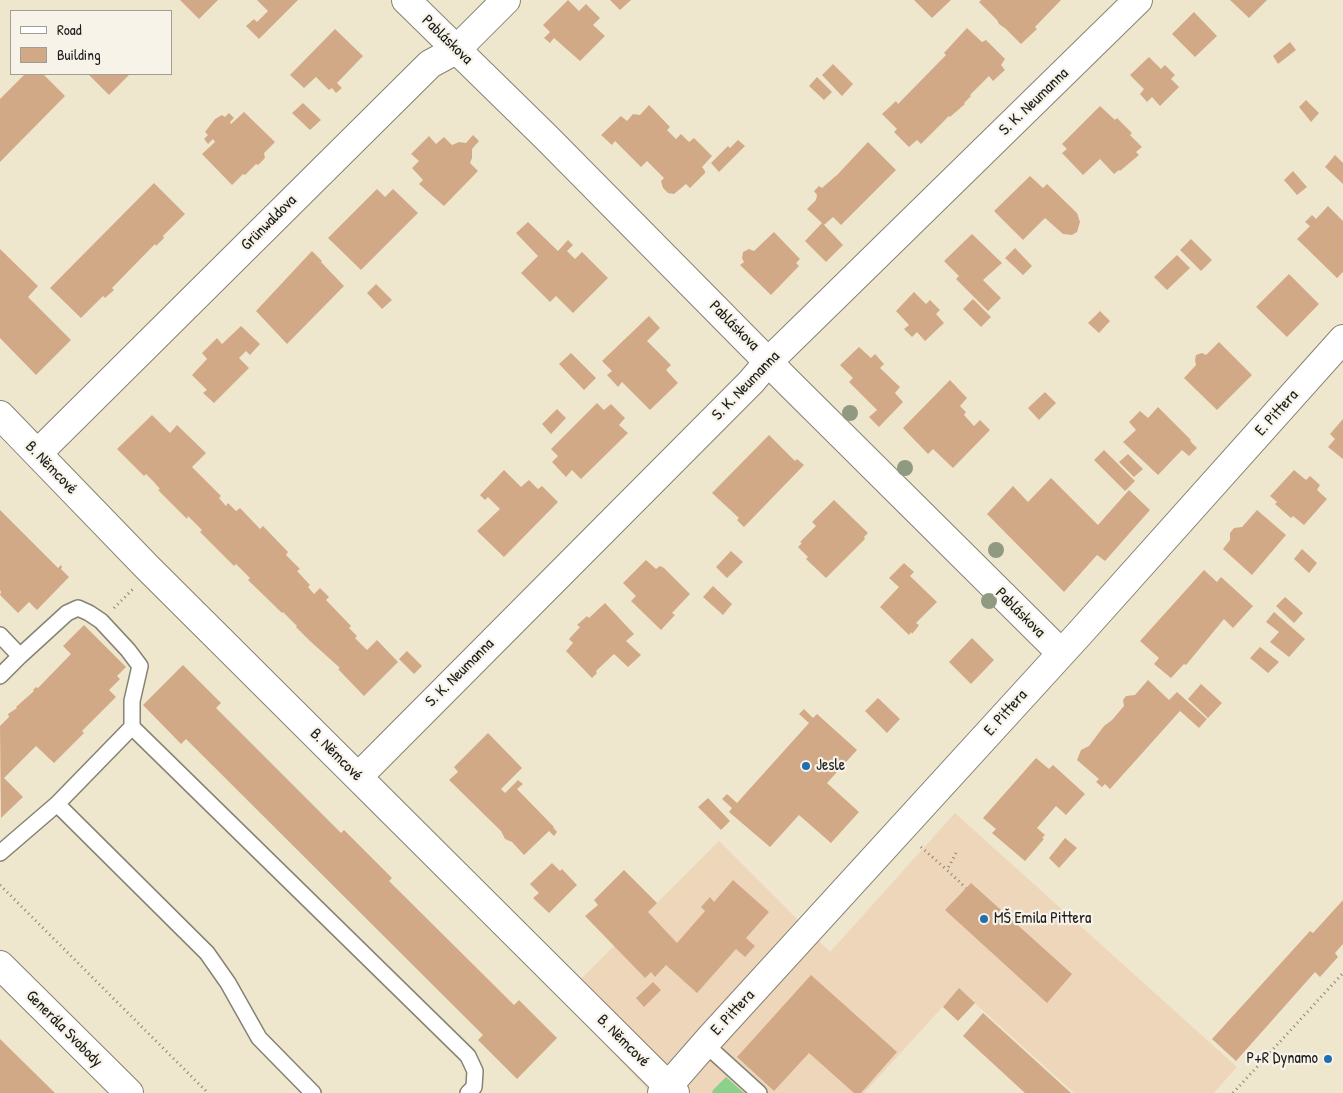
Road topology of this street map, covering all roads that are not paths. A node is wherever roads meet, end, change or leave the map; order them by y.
1 (406, 0) edge
2 (506, 0) edge
3 (1138, 0) edge
4 (456, 50) junction
5 (1343, 339) edge
6 (768, 362) junction
7 (0, 415) edge
8 (38, 453) junction
9 (0, 635) edge
10 (1060, 653) junction
11 (20, 656) junction
12 (0, 676) edge
13 (132, 726) junction
14 (358, 777) junction
15 (57, 804) junction
16 (0, 853) edge
17 (0, 965) edge
18 (705, 1044) junction
19 (668, 1091) edge
20 (129, 1093) edge
21 (313, 1093) edge
22 (468, 1093) edge
23 (759, 1093) edge

1 - 4 street, Pabláskova
2 - 4 street, Grünwaldova
3 - 6 street, S. K. Neumanna
4 - 6 street, Pabláskova
4 - 8 street, Grünwaldova
5 - 10 street, E. Pittera
6 - 10 street, Pabláskova
6 - 14 street, S. K. Neumanna
7 - 8 street, B. Němcové
8 - 14 street, B. Němcové
9 - 11 lane
10 - 18 street, E. Pittera
11 - 12 lane
11 - 13 lane
13 - 15 lane
13 - 22 lane
14 - 19 street, B. Němcové
15 - 16 lane
15 - 21 lane
17 - 20 street, Generála Svobody
18 - 19 street, E. Pittera
18 - 23 lane

